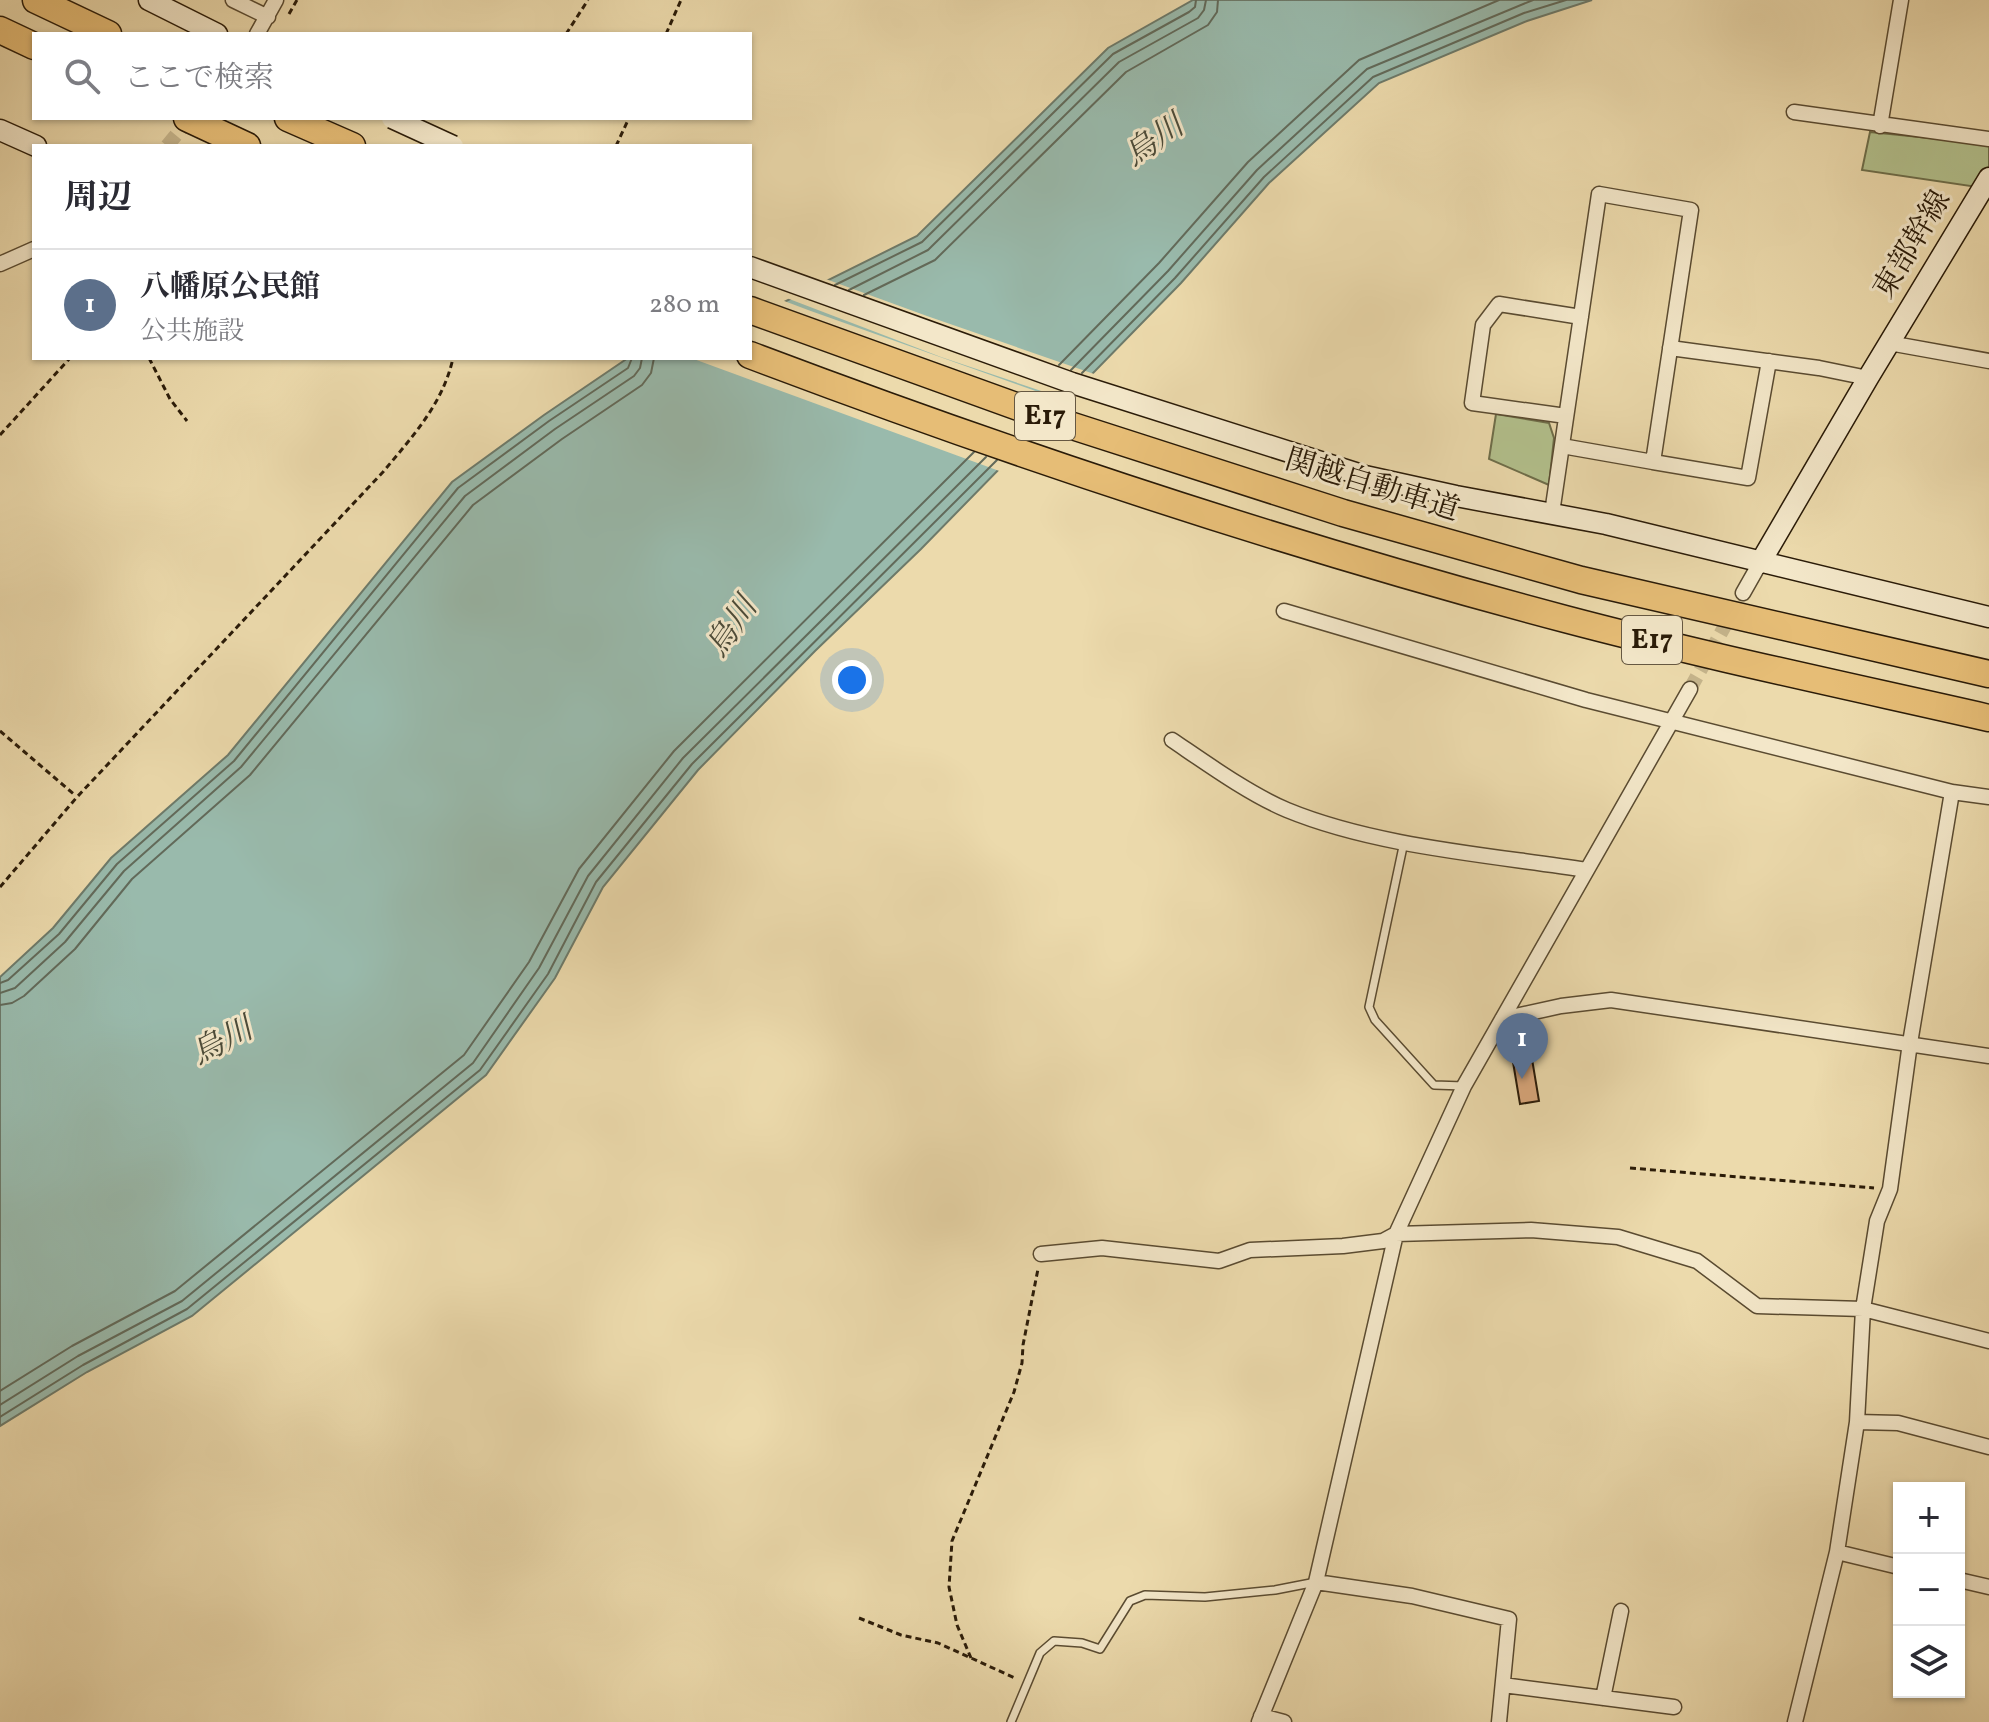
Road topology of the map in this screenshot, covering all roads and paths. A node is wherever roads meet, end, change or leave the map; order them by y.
1 (36, 0) edge
2 (149, 0) edge
3 (233, 0) edge
4 (276, 0) edge
5 (588, 0) edge
6 (681, 0) edge
7 (1901, 0) edge
8 (268, 17) junction
9 (3, 31) edge
10 (104, 32) edge
11 (213, 32) edge
12 (258, 32) edge
13 (567, 32) edge
14 (667, 32) edge
15 (32, 45) edge
16 (1794, 112) dead end
17 (191, 120) edge
18 (293, 120) edge
19 (396, 120) edge
20 (628, 120) edge
21 (1880, 126) junction
22 (0, 130) edge
23 (1989, 139) edge
24 (32, 144) edge
25 (243, 144) edge
26 (347, 144) edge
27 (449, 144) edge
28 (617, 144) edge
29 (1989, 178) edge
30 (32, 250) edge
31 (0, 264) edge
32 (752, 268) edge
33 (752, 311) edge
34 (1581, 317) junction
35 (1889, 343) junction
36 (1670, 348) junction
37 (752, 356) edge
38 (68, 360) edge
39 (150, 360) edge
40 (453, 360) edge
41 (1769, 361) junction
42 (1989, 361) edge
43 (1868, 378) junction
44 (1566, 416) junction
45 (187, 421) dead end
46 (0, 435) edge
47 (1562, 446) junction
48 (1653, 462) junction
49 (1552, 513) junction
50 (1760, 563) junction
51 (1743, 593) tunnel mouth
52 (1284, 611) dead end
53 (1989, 617) edge
54 (1989, 674) edge
55 (1690, 689) tunnel mouth
56 (1989, 718) edge
57 (1670, 721) junction
58 (0, 731) edge
59 (1172, 740) dead end
60 (1952, 792) junction
61 (77, 797) junction
62 (1989, 797) edge
63 (1404, 841) junction
64 (1587, 870) junction
65 (0, 887) edge
66 (1502, 1019) junction
67 (1910, 1043) junction
68 (1989, 1056) edge
69 (1464, 1086) junction
70 (1630, 1168) dead end
71 (1890, 1189) junction
72 (1396, 1234) junction
73 (1041, 1254) joint
74 (1863, 1309) junction
75 (1989, 1341) edge
76 (1857, 1422) junction
77 (1989, 1447) edge
78 (1837, 1552) junction
79 (1893, 1566) edge
80 (1965, 1581) edge
81 (1316, 1582) junction
82 (1989, 1587) edge
83 (1621, 1611) dead end
84 (859, 1618) dead end
85 (971, 1658) junction
86 (1026, 1683) junction
87 (1503, 1685) junction
88 (1603, 1698) junction
89 (1674, 1707) dead end
90 (1260, 1719) edge
91 (1011, 1722) edge
92 (1284, 1722) edge
93 (1499, 1722) edge
94 (1795, 1722) edge

1 - 10 highway
2 - 11 street
3 - 8 street
4 - 8 street
5 - 13 path
6 - 14 path
7 - 21 street
8 - 12 street
9 - 15 highway
16 - 21 street
17 - 25 highway
18 - 26 highway
19 - 27 street, bridge
20 - 28 path
21 - 23 street
22 - 24 street
29 - 35 street, 東部幹線
30 - 31 street
32 - 49 street
33 - 54 highway, 関越自動車道 / E17
34 - 36 street
34 - 44 street
34 - 44 street
35 - 42 street
35 - 43 street, 東部幹線
36 - 41 street
36 - 48 street
37 - 56 highway, E17
38 - 46 path
39 - 45 path
40 - 61 path
41 - 43 street
41 - 48 street
43 - 50 street, 東部幹線
44 - 47 street
47 - 48 street
47 - 49 street
49 - 50 street
50 - 51 street
50 - 53 street
52 - 57 street
55 - 57 street
57 - 60 street
57 - 64 street
58 - 61 path
59 - 63 street
60 - 62 street
60 - 67 street
61 - 65 path
63 - 64 street
63 - 69 lane
64 - 66 street
66 - 67 street
66 - 69 street
67 - 68 street
67 - 71 street
69 - 72 street
70 - 71 path
71 - 74 street
72 - 73 street
72 - 74 street
72 - 81 street
73 - 85 path
74 - 75 street
74 - 76 street
76 - 77 street
76 - 78 street
78 - 79 street
78 - 94 street
80 - 82 street
81 - 86 lane
81 - 87 street
81 - 90 street
83 - 88 street
84 - 85 path
85 - 86 path
86 - 91 lane
87 - 88 street
87 - 93 street
88 - 89 street
90 - 92 street

